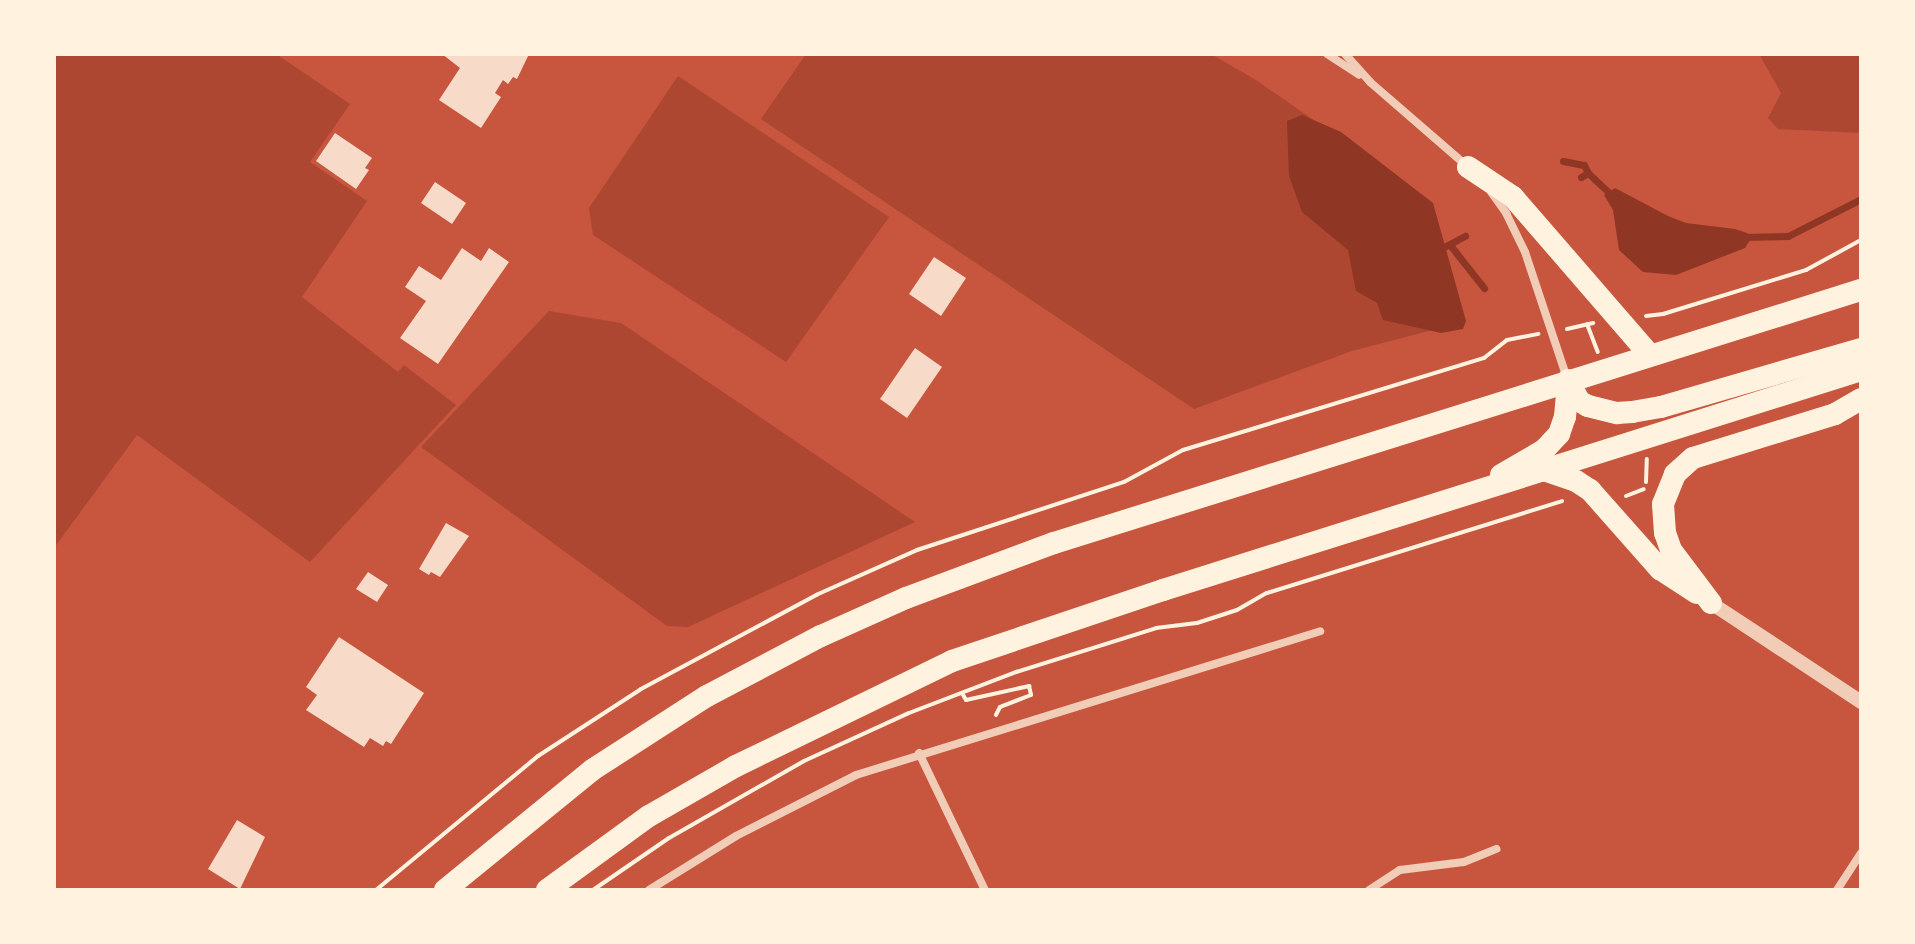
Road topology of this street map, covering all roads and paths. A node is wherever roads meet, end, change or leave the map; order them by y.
1 (1327, 54) edge
2 (1345, 54) edge
3 (1370, 82) junction
4 (1468, 167) junction
5 (1861, 240) edge
6 (1861, 290) edge
7 (1639, 314) dead end
8 (1587, 324) dead end
9 (1591, 341) dead end
10 (1861, 349) edge
11 (1650, 355) junction
12 (1861, 370) edge
13 (1568, 380) junction
14 (1861, 399) edge
15 (1646, 466) dead end
16 (1547, 471) junction
17 (1645, 488) junction
18 (1653, 493) dead end
19 (1458, 499) junction
20 (1573, 501) dead end
21 (1615, 501) dead end
22 (1711, 603) junction
23 (1320, 631) dead end
24 (962, 693) junction
25 (996, 694) junction
26 (1861, 702) edge
27 (1000, 707) junction
28 (986, 733) junction
29 (919, 753) junction
30 (1497, 849) dead end
31 (1861, 853) edge
32 (445, 890) edge
33 (547, 890) edge
34 (593, 890) edge
35 (649, 890) edge
36 (985, 890) edge
37 (1369, 890) edge
38 (1837, 890) edge

1 - 3 street
2 - 3 street
3 - 4 street
4 - 11 highway
4 - 13 street
5 - 7 path
6 - 11 highway
8 - 9 path
10 - 13 highway
11 - 13 highway
12 - 16 highway
13 - 19 highway
13 - 32 highway
14 - 22 highway
15 - 17 path
16 - 19 highway
16 - 22 highway
17 - 18 path
17 - 21 path
19 - 33 highway
20 - 24 path
22 - 26 street
23 - 28 street
24 - 25 path
24 - 34 path
25 - 27 path
25 - 27 path
27 - 28 path
28 - 29 street
29 - 35 street
29 - 36 street
30 - 37 street
31 - 38 street

